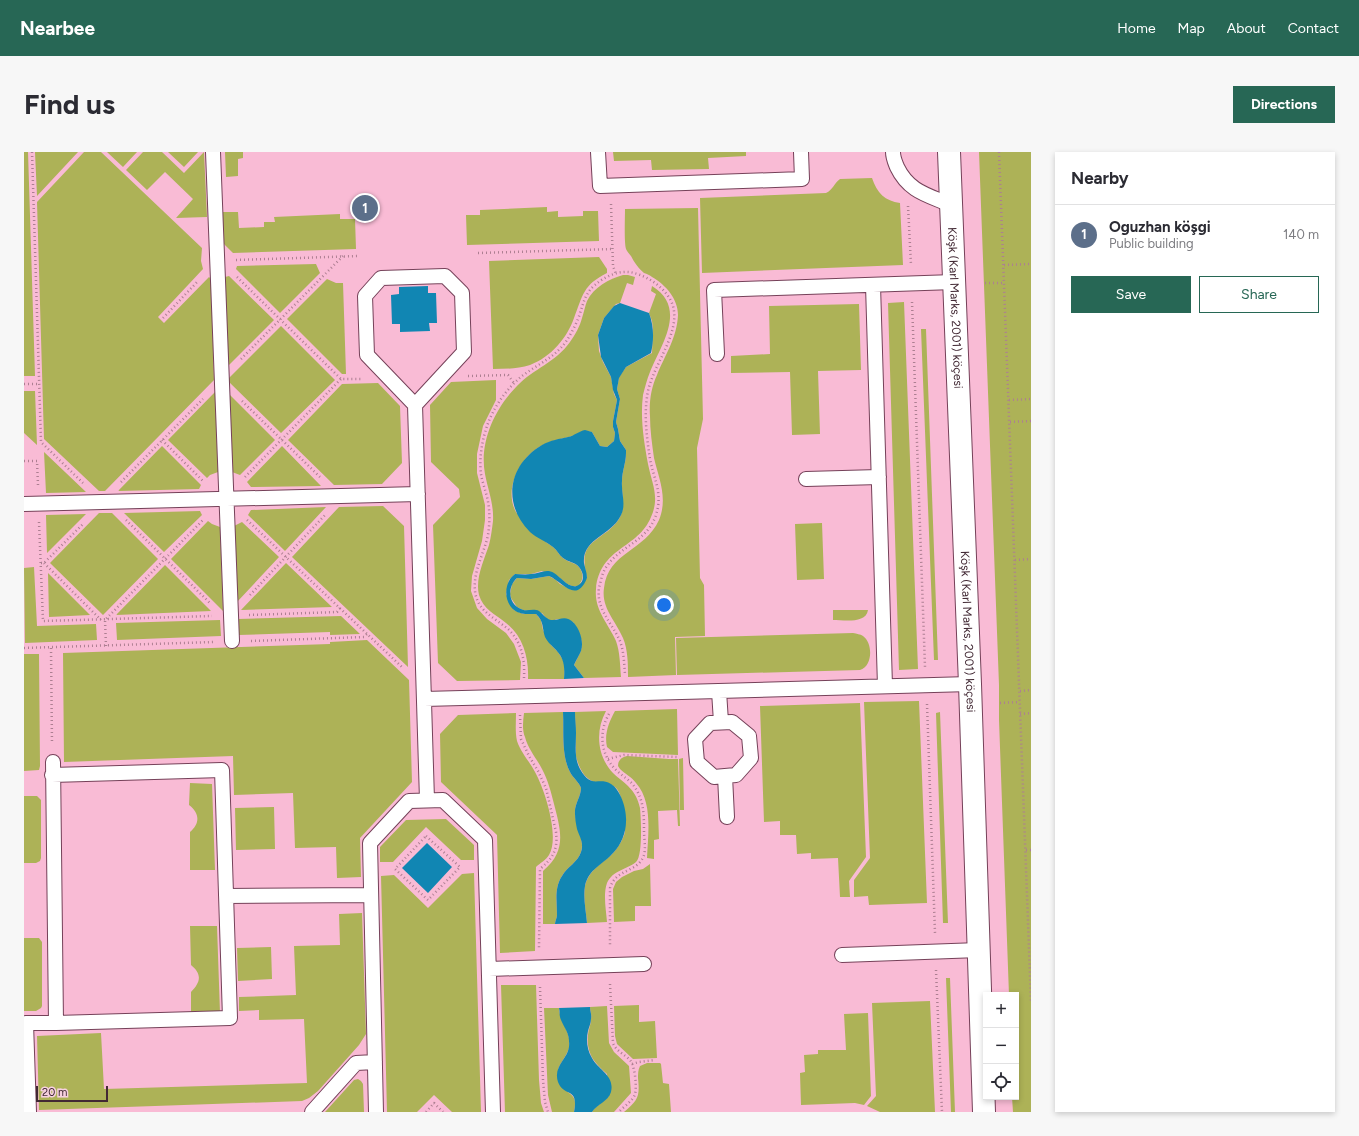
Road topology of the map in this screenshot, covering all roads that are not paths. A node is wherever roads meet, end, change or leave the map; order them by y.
1 (213, 152) edge
2 (598, 152) edge
3 (801, 152) edge
4 (893, 152) edge
5 (949, 152) edge
6 (951, 205) junction
7 (954, 282) junction
8 (873, 285) junction
9 (717, 354) dead end
10 (415, 405) junction
11 (879, 477) junction
12 (806, 479) dead end
13 (418, 494) junction
14 (226, 499) junction
15 (24, 504) edge
16 (232, 642) road end
17 (970, 684) junction
18 (885, 686) junction
19 (719, 691) junction
20 (424, 699) junction
21 (721, 722) junction
22 (725, 776) junction
23 (427, 800) junction
24 (727, 817) dead end
25 (371, 895) junction
26 (226, 896) junction
27 (979, 950) junction
28 (842, 955) dead end
29 (644, 964) dead end
30 (489, 969) junction
31 (56, 1023) junction
32 (375, 1062) junction
33 (29, 1112) edge
34 (312, 1112) edge
35 (376, 1112) edge
36 (493, 1112) edge
37 (984, 1112) edge

1 - 14 lane
2 - 3 lane
4 - 6 lane
5 - 6 street, Köşk (Karl Marks, 2001) köçesi
6 - 7 street, Köşk (Karl Marks, 2001) köçesi
7 - 8 lane
7 - 17 street, Köşk (Karl Marks, 2001) köçesi
8 - 9 lane
8 - 11 lane
10 - 10 lane
10 - 13 lane
11 - 12 lane
11 - 18 lane
13 - 14 lane
13 - 20 lane
14 - 15 lane
14 - 16 lane
17 - 18 lane
17 - 27 street, Köşk (Karl Marks, 2001) köçesi
18 - 19 lane
19 - 20 lane
19 - 21 lane
20 - 23 lane
21 - 22 lane
21 - 22 lane
22 - 24 lane
23 - 25 lane
23 - 30 lane
25 - 26 lane
25 - 32 lane
26 - 31 lane
26 - 31 lane
27 - 28 lane
27 - 37 street, Köşk (Karl Marks, 2001) köçesi
29 - 30 lane
30 - 36 lane
31 - 33 lane
32 - 34 lane
32 - 35 lane

